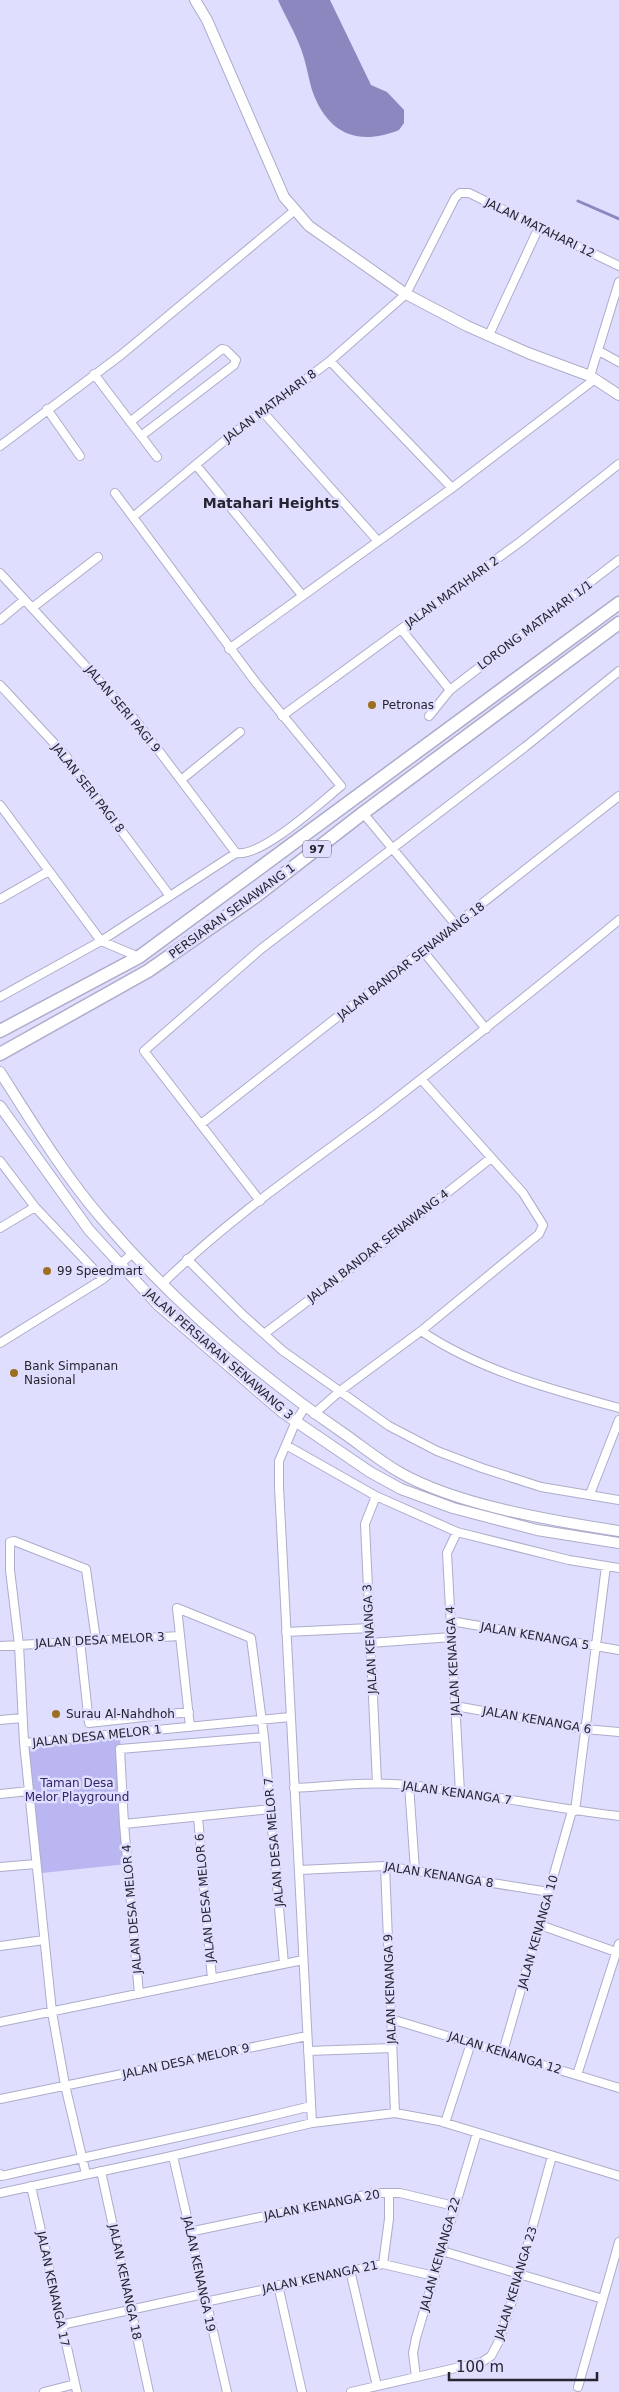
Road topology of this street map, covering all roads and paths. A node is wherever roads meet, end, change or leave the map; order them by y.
1 (195, 0) edge
2 (294, 211) junction
3 (539, 227) junction
4 (619, 266) edge
5 (619, 282) edge
6 (406, 294) junction
7 (489, 335) junction
8 (599, 351) junction
9 (330, 361) junction
10 (619, 362) edge
11 (94, 374) junction
12 (592, 377) junction
13 (619, 394) edge
14 (47, 409) junction
15 (262, 411) junction
16 (130, 422) junction
17 (141, 436) junction
18 (0, 446) edge
19 (80, 456) dead end
20 (157, 458) dead end
21 (196, 464) junction
22 (619, 464) edge
23 (452, 488) junction
24 (115, 493) dead end
25 (133, 517) junction
26 (378, 540) junction
27 (98, 557) dead end
28 (619, 560) edge
29 (0, 573) edge
30 (302, 595) junction
31 (24, 600) junction
32 (619, 603) edge
33 (32, 608) junction
34 (0, 620) edge
35 (619, 622) edge
36 (401, 628) junction
37 (230, 648) junction
38 (619, 671) edge
39 (0, 685) edge
40 (450, 690) junction
41 (282, 716) junction
42 (429, 716) dead end
43 (240, 732) dead end
44 (181, 780) junction
45 (619, 796) edge
46 (1, 807) edge
47 (363, 813) junction
48 (391, 849) junction
49 (236, 853) junction
50 (49, 871) junction
51 (170, 896) junction
52 (0, 899) edge
53 (619, 920) edge
54 (456, 925) junction
55 (101, 941) junction
56 (423, 951) junction
57 (139, 957) junction
58 (0, 997) edge
59 (486, 1030) junction
60 (0, 1031) edge
61 (0, 1054) edge
62 (0, 1072) edge
63 (421, 1079) junction
64 (0, 1106) edge
65 (201, 1124) junction
66 (491, 1158) junction
67 (0, 1161) edge
68 (260, 1201) junction
69 (35, 1208) junction
70 (0, 1228) edge
71 (133, 1253) junction
72 (187, 1259) junction
73 (120, 1264) junction
74 (103, 1279) junction
75 (162, 1284) junction
76 (421, 1331) junction
77 (264, 1334) junction
78 (2, 1339) edge
79 (340, 1391) junction
80 (305, 1407) junction
81 (619, 1408) edge
82 (314, 1414) junction
83 (619, 1420) edge
84 (296, 1421) junction
85 (286, 1446) junction
86 (590, 1494) junction
87 (376, 1496) junction
88 (619, 1500) edge
89 (619, 1530) edge
90 (457, 1532) junction
91 (619, 1543) edge
92 (606, 1566) junction
93 (619, 1568) edge
94 (10, 1570) junction
95 (0, 1571) edge
96 (451, 1621) junction
97 (370, 1628) junction
98 (286, 1632) junction
99 (180, 1636) junction
100 (452, 1637) junction
101 (96, 1640) junction
102 (80, 1641) junction
103 (370, 1643) junction
104 (19, 1645) junction
105 (0, 1646) edge
106 (595, 1647) junction
107 (619, 1650) edge
108 (456, 1706) junction
109 (189, 1712) junction
110 (290, 1717) junction
111 (22, 1718) junction
112 (0, 1720) edge
113 (262, 1720) junction
114 (190, 1727) junction
115 (585, 1728) junction
116 (619, 1732) edge
117 (264, 1737) junction
118 (24, 1743) junction
119 (377, 1783) junction
120 (409, 1785) junction
121 (294, 1788) junction
122 (29, 1791) junction
123 (460, 1793) junction
124 (0, 1794) edge
125 (271, 1809) junction
126 (574, 1811) junction
127 (619, 1816) edge
128 (198, 1817) junction
129 (124, 1824) junction
130 (36, 1864) junction
131 (385, 1866) junction
132 (0, 1867) edge
133 (299, 1870) junction
134 (415, 1870) junction
135 (549, 1892) junction
136 (540, 1925) junction
137 (44, 1940) junction
138 (0, 1946) edge
139 (618, 1949) edge
140 (303, 1960) junction
141 (284, 1964) junction
142 (212, 1979) junction
143 (139, 1994) junction
144 (52, 2012) junction
145 (391, 2019) junction
146 (0, 2022) edge
147 (307, 2036) junction
148 (471, 2043) junction
149 (392, 2048) junction
150 (308, 2051) junction
151 (503, 2052) junction
152 (577, 2075) junction
153 (66, 2085) junction
154 (619, 2088) edge
155 (0, 2099) edge
156 (311, 2106) junction
157 (395, 2113) junction
158 (312, 2123) junction
159 (445, 2123) junction
160 (477, 2133) junction
161 (173, 2156) junction
162 (552, 2156) junction
163 (82, 2157) junction
164 (101, 2171) junction
165 (0, 2174) edge
166 (86, 2174) junction
167 (619, 2176) edge
168 (30, 2186) junction
169 (0, 2193) edge
170 (390, 2193) junction
171 (454, 2206) junction
172 (189, 2232) junction
173 (619, 2242) edge
174 (442, 2251) junction
175 (383, 2264) junction
176 (350, 2270) junction
177 (434, 2276) junction
178 (520, 2276) junction
179 (278, 2285) junction
180 (204, 2298) junction
181 (603, 2299) junction
182 (131, 2310) junction
183 (61, 2326) junction
184 (416, 2377) junction
185 (377, 2386) junction
186 (578, 2387) dead end
187 (76, 2388) edge
188 (44, 2392) edge
189 (149, 2392) edge
190 (226, 2392) edge
191 (302, 2392) edge
192 (351, 2392) edge

1 - 2 street
2 - 6 street
2 - 11 street
3 - 4 street, JALAN MATAHARI 12
3 - 6 street, JALAN MATAHARI 12
3 - 7 street
5 - 8 street
6 - 7 street
6 - 9 street, JALAN MATAHARI 8
7 - 12 street
8 - 10 street
8 - 12 street
9 - 15 street, JALAN MATAHARI 8
9 - 23 street
11 - 14 street
11 - 16 street
12 - 13 street
12 - 23 street
14 - 18 street
14 - 19 street
15 - 21 street, JALAN MATAHARI 8
15 - 26 street
16 - 17 street
16 - 17 street
17 - 20 street
21 - 25 street, JALAN MATAHARI 8
21 - 30 street
22 - 36 street, JALAN MATAHARI 2
23 - 26 street
24 - 25 street
25 - 37 street
26 - 30 street
27 - 33 street
28 - 40 street, LORONG MATAHARI 1/1
29 - 31 street, JALAN SERI PAGI 9
30 - 37 street
31 - 33 street, JALAN SERI PAGI 9
31 - 34 street
32 - 57 main road, PERSIARAN SENAWANG 1 / 97
33 - 44 street, JALAN SERI PAGI 9
35 - 47 main road, PERSIARAN SENAWANG 1 / 97
36 - 40 street
36 - 41 street, JALAN MATAHARI 2
37 - 41 street
38 - 48 street
39 - 51 street, JALAN SERI PAGI 8
40 - 42 street, LORONG MATAHARI 1/1
41 - 49 street
43 - 44 street
44 - 49 street, JALAN SERI PAGI 9
45 - 54 street, JALAN BANDAR SENAWANG 18
46 - 50 street
47 - 48 street
47 - 61 main road, PERSIARAN SENAWANG 1 / 97
48 - 54 street
48 - 65 street
49 - 51 street
50 - 52 street
50 - 55 street
51 - 55 street
53 - 59 street
54 - 56 street, JALAN BANDAR SENAWANG 18
55 - 57 street
55 - 58 street
56 - 59 street
56 - 65 street, JALAN BANDAR SENAWANG 18
57 - 60 main road, PERSIARAN SENAWANG 1 / 97
59 - 63 street
62 - 71 street, JALAN PERSIARAN SENAWANG 3
63 - 66 street
63 - 68 street
64 - 73 street, JALAN PERSIARAN SENAWANG 3
65 - 68 street
66 - 76 street
66 - 77 street, JALAN BANDAR SENAWANG 4
67 - 69 street
68 - 72 street
69 - 70 street
69 - 74 street
71 - 73 street
71 - 75 street, JALAN PERSIARAN SENAWANG 3
72 - 75 street
72 - 77 street
73 - 74 street
73 - 84 street, JALAN PERSIARAN SENAWANG 3
74 - 78 street
75 - 80 street, JALAN PERSIARAN SENAWANG 3
76 - 79 street
76 - 81 street
77 - 79 street
79 - 82 street
79 - 86 street
80 - 82 street, JALAN PERSIARAN SENAWANG 3
80 - 84 street
82 - 89 street, JALAN PERSIARAN SENAWANG 3
83 - 86 street
84 - 85 street
84 - 91 street, JALAN PERSIARAN SENAWANG 3
85 - 87 street
85 - 98 street
86 - 88 street
87 - 90 street
87 - 97 street, JALAN KENANGA 3
90 - 92 street
90 - 96 street, JALAN KENANGA 4
92 - 93 street
92 - 106 street, JALAN KENANGA 10
94 - 95 street
94 - 101 street
94 - 104 street
96 - 100 street, JALAN KENANGA 4
96 - 106 street, JALAN KENANGA 5
97 - 98 street
97 - 103 street, JALAN KENANGA 3
98 - 110 street
99 - 101 street, JALAN DESA MELOR 3
99 - 109 street
99 - 113 street, JALAN DESA MELOR 7
100 - 103 street
100 - 108 street, JALAN KENANGA 4
101 - 102 street, JALAN DESA MELOR 3
102 - 104 street, JALAN DESA MELOR 3
102 - 109 street
103 - 119 street, JALAN KENANGA 3
104 - 105 street, JALAN DESA MELOR 3
104 - 111 street
106 - 107 street, JALAN KENANGA 5
106 - 115 street, JALAN KENANGA 10
108 - 115 street, JALAN KENANGA 6
108 - 123 street, JALAN KENANGA 4
109 - 114 street
110 - 113 street, JALAN DESA MELOR 1
110 - 121 street
111 - 112 street
111 - 118 street
113 - 114 street, JALAN DESA MELOR 1
113 - 117 street, JALAN DESA MELOR 7
114 - 118 street, JALAN DESA MELOR 1
115 - 116 street, JALAN KENANGA 6
115 - 126 street, JALAN KENANGA 10
117 - 125 street, JALAN DESA MELOR 7
117 - 129 street, JALAN DESA MELOR 4
118 - 122 street
119 - 120 street, JALAN KENANGA 7
119 - 121 street, JALAN KENANGA 7
120 - 123 street, JALAN KENANGA 7
120 - 134 street
121 - 133 street
122 - 124 street
122 - 130 street
123 - 126 street, JALAN KENANGA 7
125 - 128 street
125 - 141 street, JALAN DESA MELOR 7
126 - 127 street, JALAN KENANGA 7
126 - 135 street, JALAN KENANGA 10
128 - 129 street
128 - 142 street, JALAN DESA MELOR 6
129 - 143 street, JALAN DESA MELOR 4
130 - 132 street
130 - 137 street
131 - 133 street, JALAN KENANGA 8
131 - 134 street, JALAN KENANGA 8
131 - 145 street, JALAN KENANGA 9
133 - 140 street
134 - 135 street, JALAN KENANGA 8
135 - 136 street, JALAN KENANGA 10
136 - 139 street
136 - 151 street, JALAN KENANGA 10
137 - 138 street
137 - 144 street
139 - 152 street
140 - 141 street
140 - 147 street
141 - 142 street
142 - 143 street
143 - 144 street
144 - 146 street
144 - 153 street
145 - 148 street, JALAN KENANGA 12
145 - 149 street, JALAN KENANGA 9
147 - 150 street
147 - 153 street, JALAN DESA MELOR 9
148 - 151 street, JALAN KENANGA 12
148 - 159 street
149 - 150 street
149 - 157 street, JALAN KENANGA 9
150 - 156 street
151 - 152 street, JALAN KENANGA 12
152 - 154 street, JALAN KENANGA 12
153 - 155 street, JALAN DESA MELOR 9
153 - 163 street
156 - 158 street
156 - 163 street
157 - 158 street
157 - 159 street
158 - 161 street
159 - 160 street
160 - 162 street
160 - 171 street, JALAN KENANGA 22
161 - 164 street
161 - 172 street, JALAN KENANGA 19
162 - 167 street
162 - 178 street, JALAN KENANGA 23
163 - 165 street
163 - 166 street
164 - 166 street
164 - 182 street, JALAN KENANGA 18
166 - 168 street
168 - 169 street
168 - 183 street, JALAN KENANGA 17
170 - 171 street, JALAN KENANGA 20
170 - 172 street, JALAN KENANGA 20
170 - 175 street
171 - 174 street, JALAN KENANGA 22
172 - 180 street, JALAN KENANGA 19
173 - 181 street
174 - 177 street, JALAN KENANGA 22
174 - 178 street
175 - 176 street, JALAN KENANGA 21
175 - 177 street, JALAN KENANGA 21
176 - 179 street, JALAN KENANGA 21
176 - 185 street
177 - 184 street, JALAN KENANGA 22
178 - 181 street
178 - 184 street, JALAN KENANGA 23
179 - 180 street, JALAN KENANGA 21
179 - 191 street
180 - 182 street, JALAN KENANGA 21
180 - 190 street, JALAN KENANGA 19
181 - 186 street
182 - 183 street, JALAN KENANGA 21
182 - 189 street, JALAN KENANGA 18
183 - 187 street, JALAN KENANGA 17
184 - 185 street, JALAN KENANGA 23
185 - 192 street, JALAN KENANGA 23
187 - 188 street

